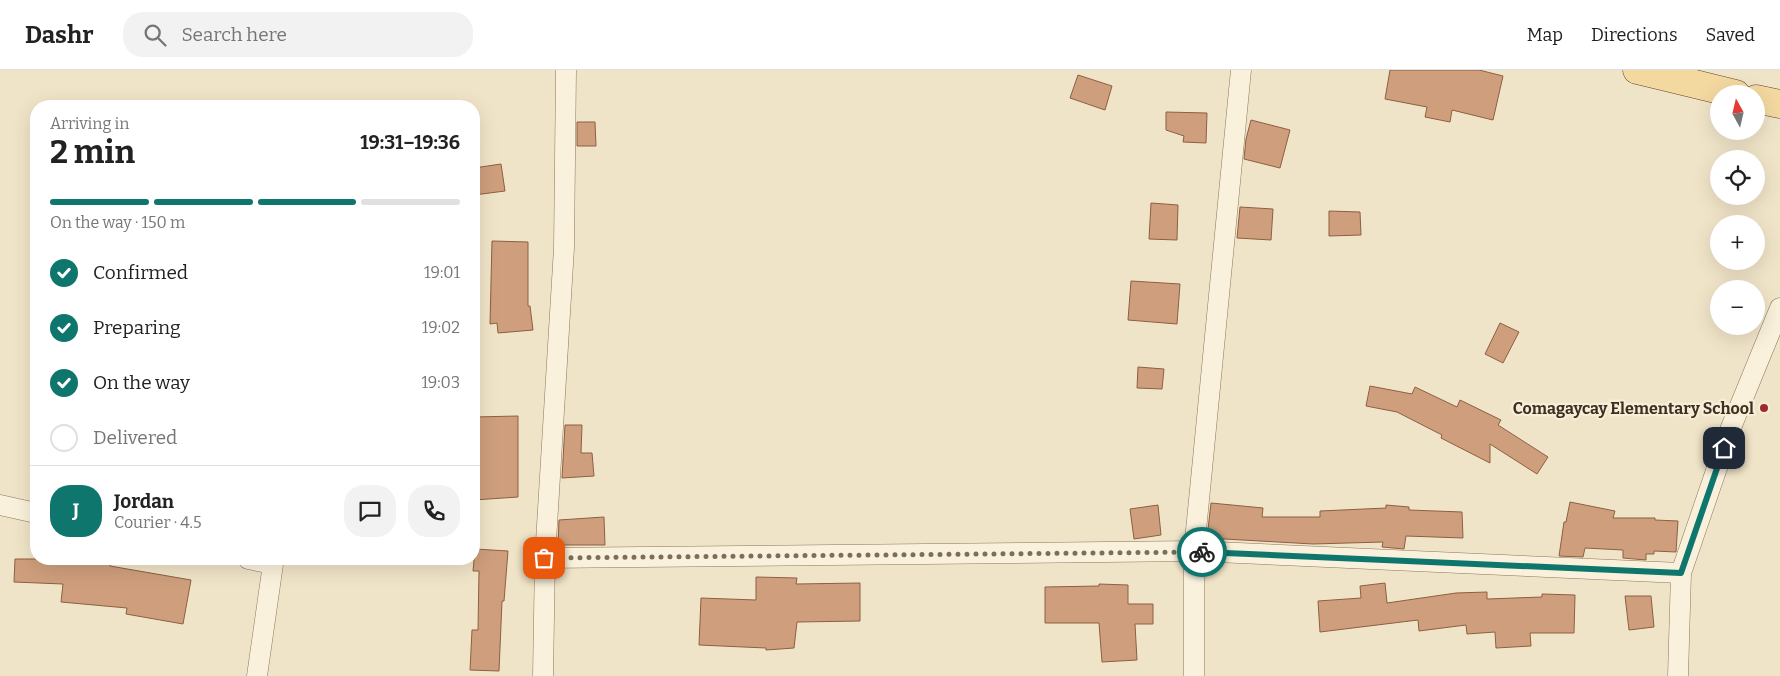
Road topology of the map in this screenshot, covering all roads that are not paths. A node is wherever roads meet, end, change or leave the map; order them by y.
1 (566, 70) edge
2 (1241, 70) edge
3 (1637, 70) edge
4 (1710, 88) edge
5 (1765, 101) edge
6 (1780, 104) edge
7 (1780, 308) edge
8 (0, 505) edge
9 (30, 512) edge
10 (1194, 551) junction
11 (544, 558) junction
12 (273, 565) edge
13 (1681, 573) junction
14 (257, 676) edge
15 (543, 676) edge
16 (1194, 676) edge
17 (1678, 676) edge

1 - 11 street
2 - 10 street
3 - 4 main road
5 - 6 main road
7 - 13 street
8 - 9 street
10 - 11 street
10 - 13 street
10 - 16 street
11 - 15 street
12 - 14 street
13 - 17 street

